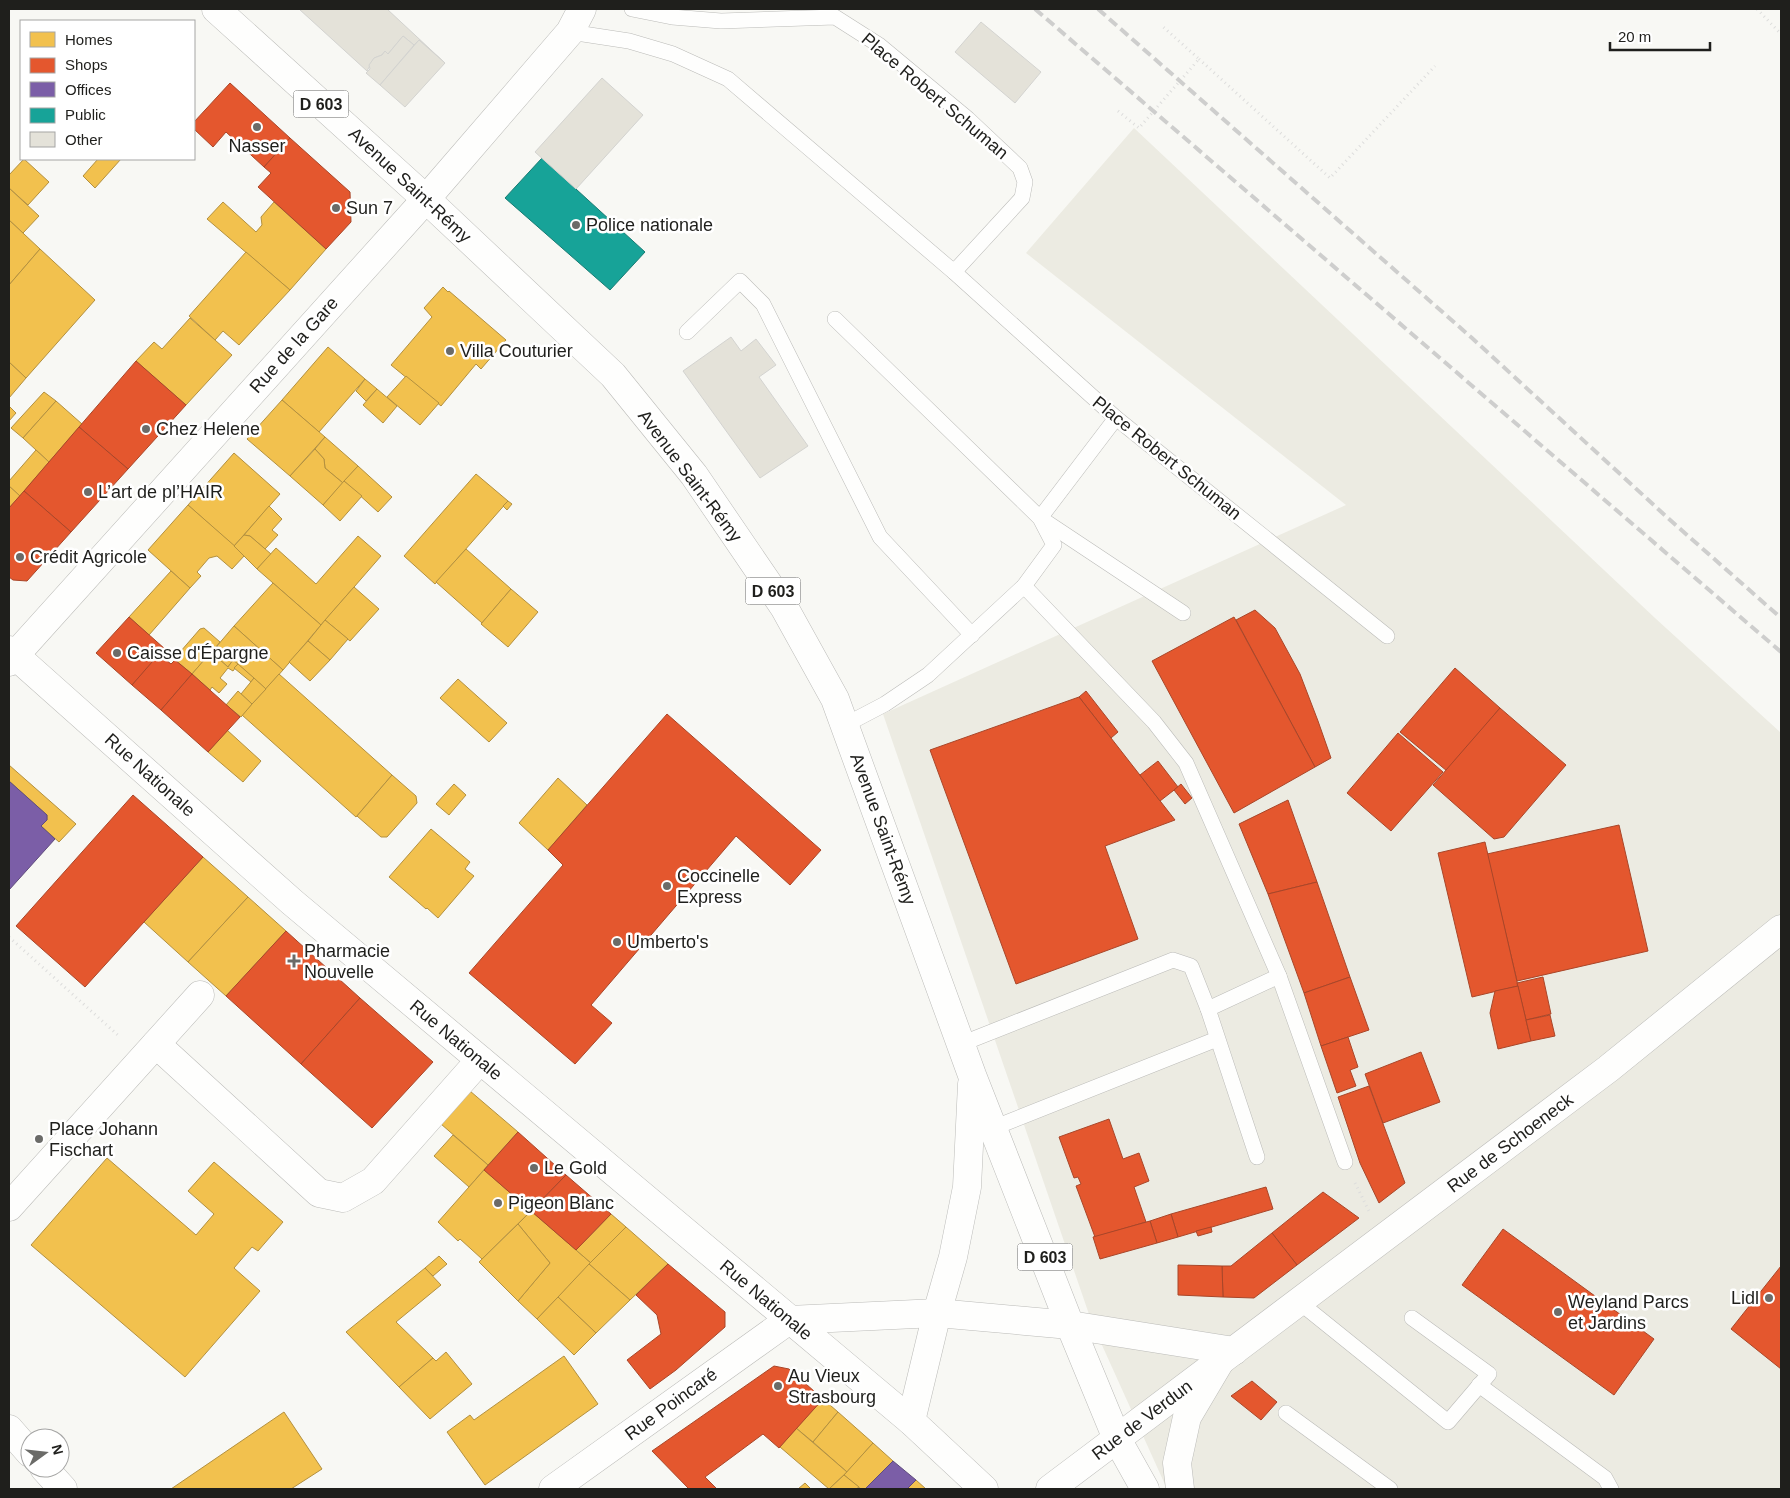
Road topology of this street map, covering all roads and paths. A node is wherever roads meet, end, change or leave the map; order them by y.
1 (216, 9) edge
2 (632, 9) edge
3 (1757, 9) edge
4 (786, 13) edge
5 (576, 20) edge
6 (1161, 25) dead end
7 (1781, 34) edge
8 (1199, 59) junction
9 (1435, 66) dead end
10 (1118, 111) dead end
11 (426, 199) junction
12 (954, 272) junction
13 (835, 319) dead end
14 (687, 332) dead end
15 (1116, 418) junction
16 (1040, 518) junction
17 (1024, 586) junction
18 (1183, 613) dead end
19 (972, 635) junction
20 (1387, 636) dead end
21 (11, 656) edge
22 (845, 725) junction
23 (1781, 929) edge
24 (9, 937) edge
25 (1279, 976) junction
26 (200, 995) dead end
27 (1208, 1008) junction
28 (1217, 1039) junction
29 (961, 1044) junction
30 (149, 1051) junction
31 (480, 1060) junction
32 (972, 1075) junction
33 (993, 1128) junction
34 (1257, 1157) dead end
35 (1345, 1162) joint
36 (9, 1207) edge
37 (1383, 1238) junction
38 (1299, 1302) junction
39 (937, 1313) junction
40 (1412, 1318) dead end
41 (789, 1320) junction
42 (1070, 1325) junction
43 (1226, 1357) junction
44 (1479, 1385) junction
45 (1286, 1413) dead end
46 (911, 1421) junction
47 (9, 1429) edge
48 (1117, 1439) junction
49 (20, 1442) edge
50 (53, 1478) edge
51 (63, 1489) edge
52 (553, 1489) edge
53 (984, 1489) edge
54 (1050, 1489) edge
55 (1144, 1489) edge
56 (1180, 1489) edge
57 (1390, 1489) edge
58 (1611, 1489) edge

1 - 11 main road, Avenue Saint-Rémy / D 603
2 - 4 lane, Place Robert Schuman
3 - 7 path
4 - 12 lane, Place Robert Schuman
5 - 11 main road, Rue de la Gare
5 - 12 lane, Place Robert Schuman
6 - 8 path
8 - 9 path
8 - 10 path
11 - 21 main road, Rue de la Gare
11 - 22 main road, Avenue Saint-Rémy / D 603
12 - 15 lane, Place Robert Schuman
13 - 16 lane
14 - 19 lane
15 - 16 lane
15 - 20 lane, Place Robert Schuman
16 - 17 lane
16 - 18 lane
17 - 19 lane
17 - 25 lane
19 - 22 lane
21 - 31 main road, Rue Nationale
22 - 29 main road, Avenue Saint-Rémy / D 603
23 - 37 main road, Rue de Schoeneck
24 - 30 path
25 - 27 lane
25 - 35 lane
26 - 30 main road
27 - 28 lane
27 - 29 lane
28 - 33 lane
28 - 34 lane
29 - 32 main road, Avenue Saint-Rémy / D 603
30 - 31 main road
30 - 36 main road
31 - 41 main road, Rue Nationale
32 - 33 main road, D 603
32 - 39 main road, D 603
33 - 42 main road, D 603
35 - 37 path
37 - 38 main road, Rue de Schoeneck
38 - 43 main road, Rue de Schoeneck
38 - 44 lane
39 - 41 main road
39 - 42 main road
39 - 46 main road, D 603
40 - 44 lane
41 - 46 main road, Rue Nationale
41 - 52 main road, Rue Poincaré
42 - 43 main road
42 - 48 main road, D 603
43 - 48 main road, Rue de Verdun
43 - 56 main road, Rue de Schoeneck
44 - 58 lane
45 - 57 lane
46 - 53 main road, Rue Nationale
47 - 49 main road
48 - 54 main road, Rue de Verdun
48 - 55 main road, D 603
50 - 51 main road

